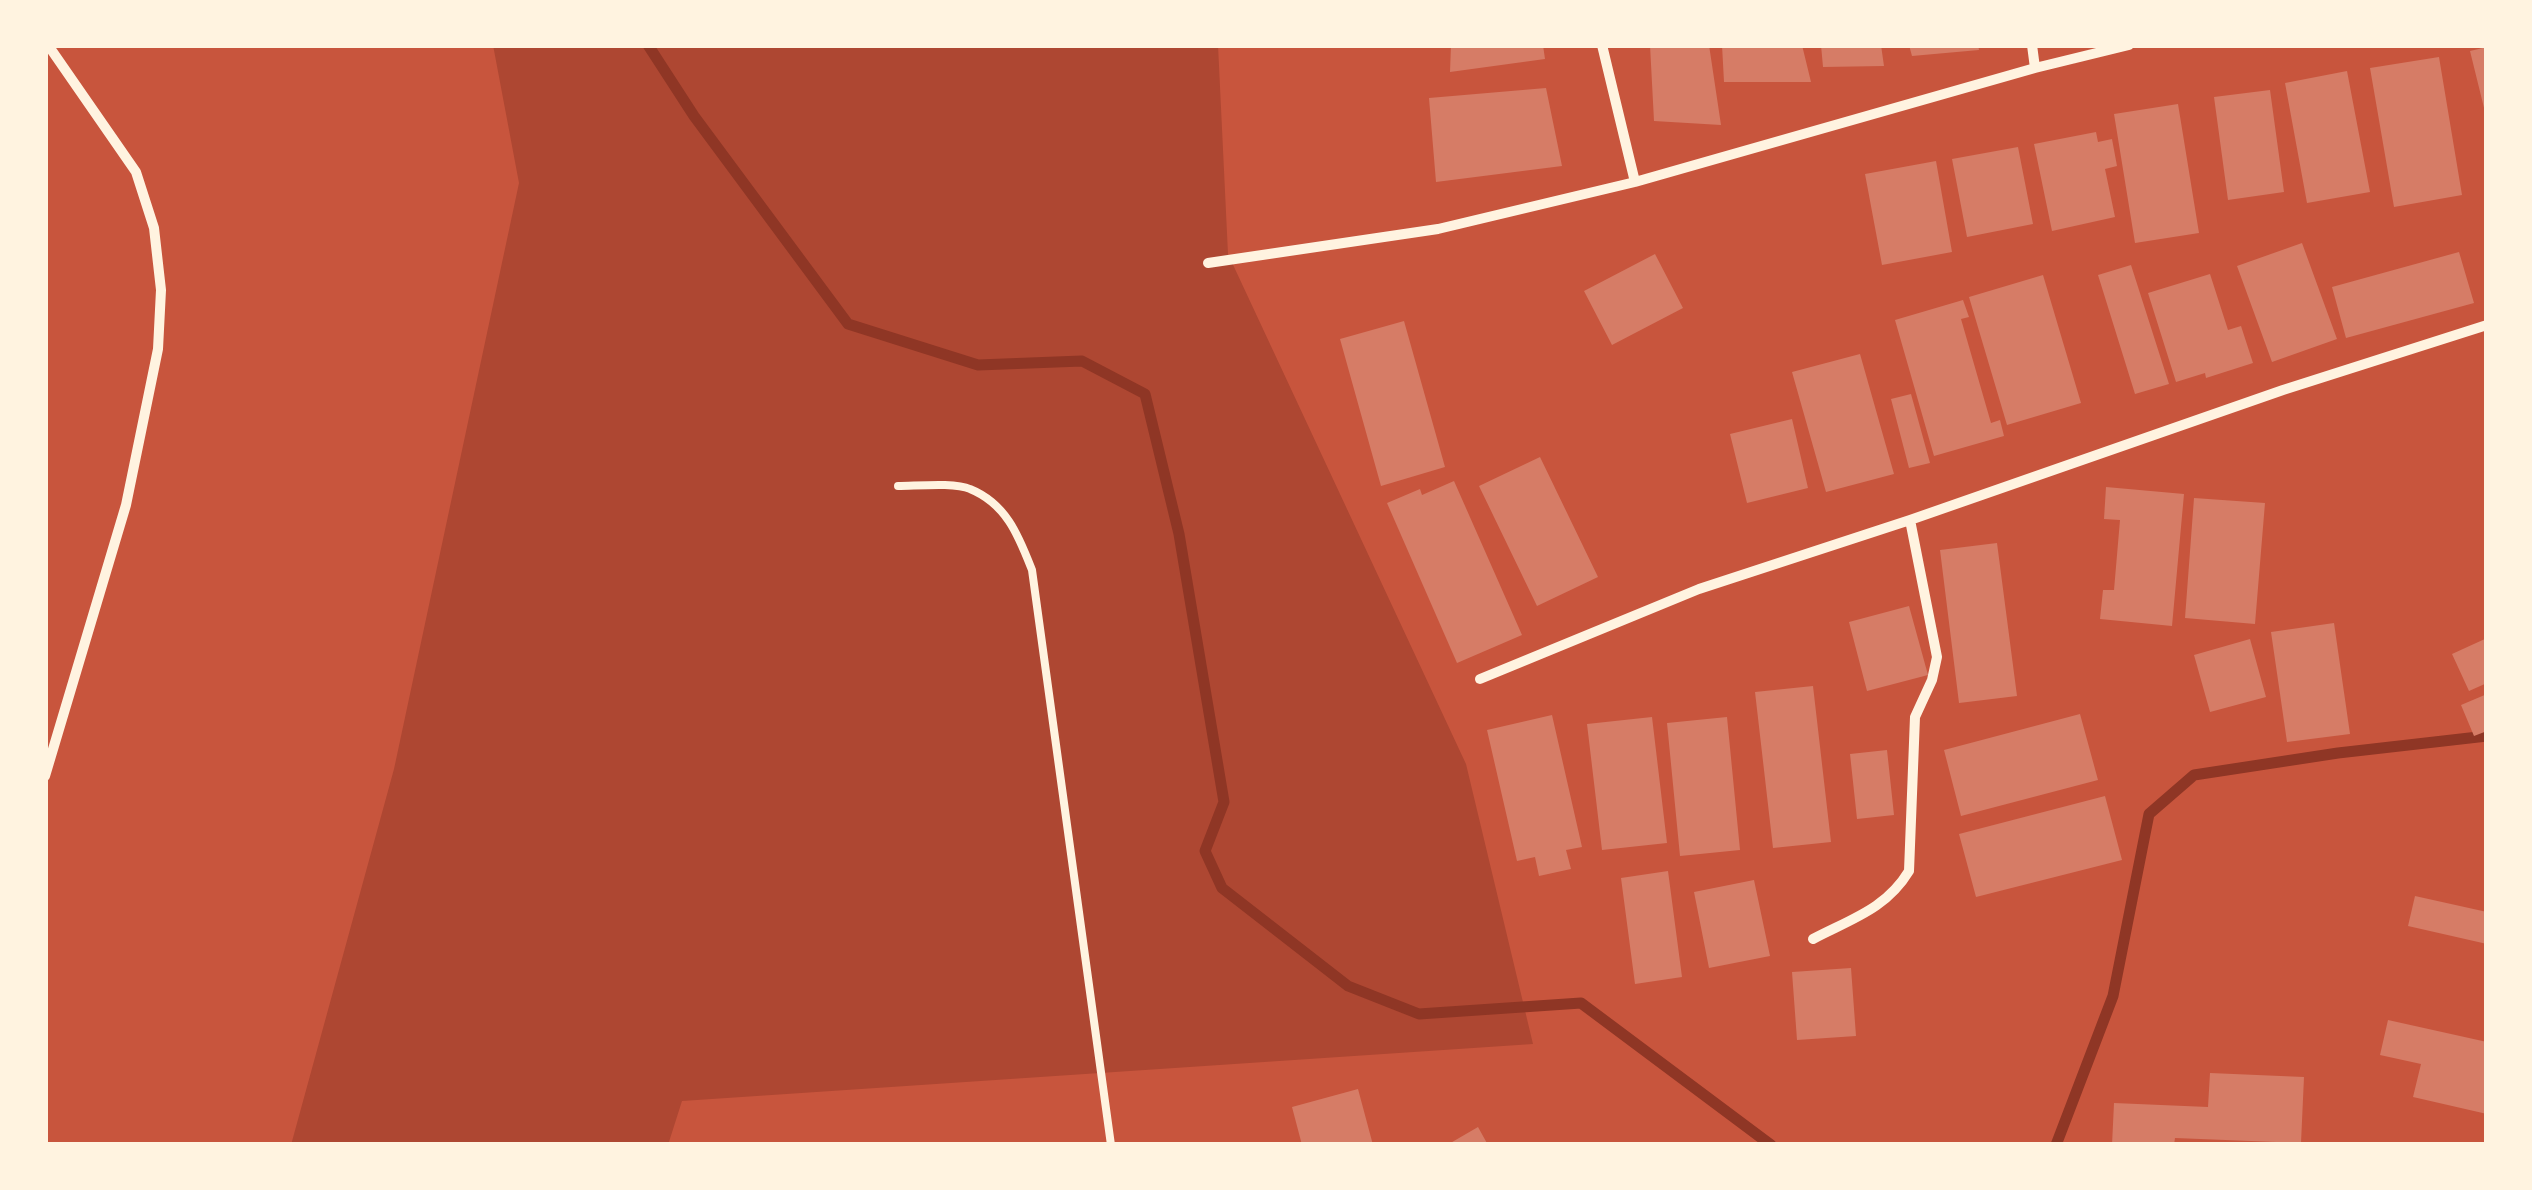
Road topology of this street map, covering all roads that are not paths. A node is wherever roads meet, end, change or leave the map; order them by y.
1 (48, 45) edge
2 (1602, 45) edge
3 (2032, 45) edge
4 (2129, 45) edge
5 (2035, 68) junction
6 (1636, 182) junction
7 (1208, 264) dead end
8 (2487, 326) edge
9 (898, 486) dead end
10 (1910, 520) junction
11 (1480, 678) dead end
12 (45, 776) edge
13 (1813, 939) dead end
14 (1110, 1145) edge

1 - 12 street
2 - 6 street
3 - 5 street
4 - 5 street
5 - 6 street
6 - 7 street
8 - 10 street
9 - 14 lane
10 - 11 street
10 - 13 street

